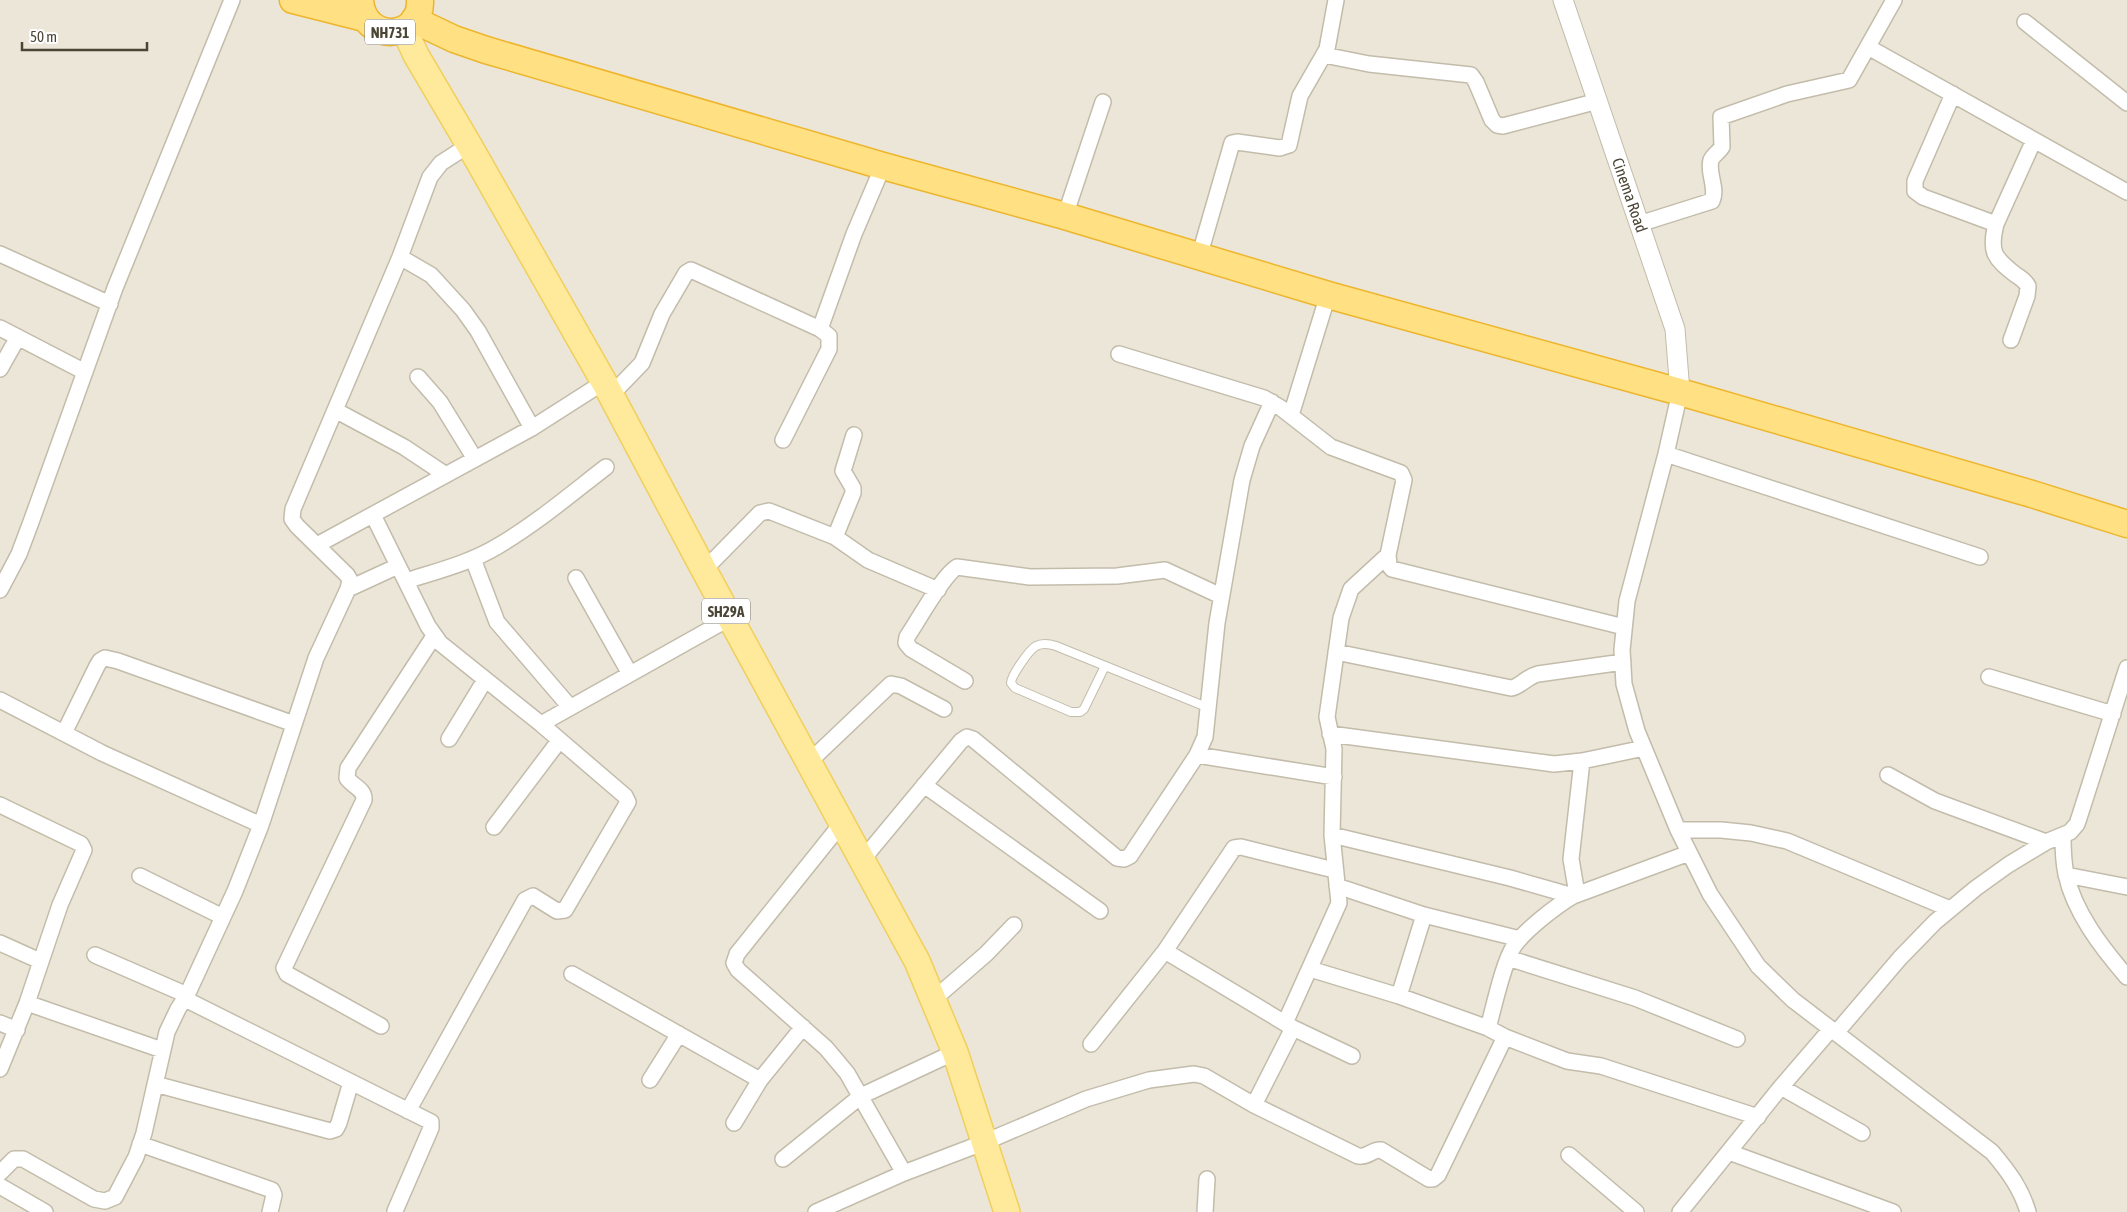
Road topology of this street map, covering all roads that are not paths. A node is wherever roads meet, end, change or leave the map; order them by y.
1 (232, 0) edge
2 (293, 0) edge
3 (1336, 0) edge
4 (1563, 0) edge
5 (1894, 0) edge
6 (362, 9) edge
7 (416, 11) edge
8 (2025, 22) dead end
9 (1868, 47) junction
10 (1324, 55) junction
11 (1953, 94) junction
12 (1598, 101) junction
13 (1103, 102) dead end
14 (2127, 103) edge
15 (2034, 140) junction
16 (469, 144) junction
17 (883, 166) junction
18 (2127, 192) edge
19 (1065, 216) junction
20 (1639, 224) junction
21 (1996, 224) junction
22 (0, 254) edge
23 (400, 257) junction
24 (1199, 257) junction
25 (1328, 294) junction
26 (110, 304) junction
27 (0, 328) edge
28 (820, 328) junction
29 (18, 338) junction
30 (2011, 340) dead end
31 (1118, 354) dead end
32 (0, 369) edge
33 (86, 372) junction
34 (418, 377) dead end
35 (607, 388) junction
36 (1680, 392) junction
37 (1272, 402) junction
38 (335, 410) junction
39 (1292, 416) junction
40 (532, 428) junction
41 (854, 435) dead end
42 (783, 440) dead end
43 (1666, 454) junction
44 (475, 459) junction
45 (606, 468) dead end
46 (446, 475) junction
47 (373, 515) junction
48 (2127, 524) edge
49 (835, 537) junction
50 (317, 545) junction
51 (1388, 555) junction
52 (1980, 557) dead end
53 (473, 558) junction
54 (398, 566) junction
55 (704, 570) junction
56 (576, 578) dead end
57 (406, 581) junction
58 (348, 589) junction
59 (0, 590) edge
60 (938, 590) junction
61 (1221, 596) junction
62 (730, 618) junction
63 (1624, 627) junction
64 (434, 636) junction
65 (1336, 652) junction
66 (1623, 662) junction
67 (1105, 666) junction
68 (2127, 668) edge
69 (630, 674) junction
70 (1989, 677) dead end
71 (485, 680) junction
72 (965, 681) dead end
73 (0, 700) edge
74 (570, 708) junction
75 (1208, 708) junction
76 (944, 709) dead end
77 (2113, 714) junction
78 (294, 724) junction
79 (541, 724) junction
80 (64, 733) junction
81 (1330, 734) junction
82 (449, 739) dead end
83 (559, 741) junction
84 (1644, 748) junction
85 (1197, 755) junction
86 (1582, 761) junction
87 (810, 762) junction
88 (1888, 774) dead end
89 (1334, 777) junction
90 (924, 785) junction
91 (0, 805) edge
92 (842, 823) junction
93 (261, 825) junction
94 (494, 828) dead end
95 (1678, 830) junction
96 (1332, 835) junction
97 (2063, 835) junction
98 (2046, 842) junction
99 (1689, 853) junction
100 (863, 859) junction
101 (1334, 870) junction
102 (2066, 875) junction
103 (140, 876) dead end
104 (1337, 886) junction
105 (2127, 887) edge
106 (1575, 895) junction
107 (1950, 909) junction
108 (1100, 911) dead end
109 (1424, 915) junction
110 (223, 917) junction
111 (1014, 925) dead end
112 (1520, 938) junction
113 (0, 943) edge
114 (1165, 951) junction
115 (95, 955) dead end
116 (1508, 958) junction
117 (40, 961) junction
118 (1310, 968) junction
119 (572, 974) dead end
120 (2127, 977) edge
121 (1399, 996) junction
122 (186, 997) junction
123 (934, 999) junction
124 (27, 1003) junction
125 (0, 1023) edge
126 (1289, 1025) junction
127 (381, 1026) dead end
128 (803, 1027) junction
129 (1488, 1028) junction
130 (17, 1030) junction
131 (1834, 1031) junction
132 (679, 1034) junction
133 (1505, 1036) junction
134 (1737, 1038) dead end
135 (1091, 1044) dead end
136 (162, 1050) junction
137 (955, 1052) junction
138 (1352, 1056) dead end
139 (0, 1069) edge
140 (650, 1080) dead end
141 (760, 1080) junction
142 (351, 1082) junction
143 (154, 1084) junction
144 (1780, 1087) junction
145 (861, 1096) junction
146 (1254, 1105) junction
147 (408, 1111) junction
148 (1758, 1117) junction
149 (734, 1123) dead end
150 (1862, 1133) dead end
151 (985, 1142) junction
152 (140, 1144) junction
153 (1729, 1152) junction
154 (1569, 1155) dead end
155 (782, 1159) dead end
156 (0, 1173) edge
157 (904, 1173) junction
158 (1207, 1179) dead end
159 (0, 1186) edge
160 (1858, 1205) edge
161 (395, 1211) dead end
162 (44, 1212) edge
163 (270, 1212) edge
164 (816, 1212) edge
165 (1007, 1212) edge
166 (1205, 1212) edge
167 (1636, 1212) edge
168 (1680, 1212) edge
169 (1893, 1212) edge
170 (2028, 1212) edge

1 - 26 street
2 - 6 highway, NH731
3 - 10 street
4 - 12 street, Cinema Road
5 - 9 street
6 - 7 highway, NH731
7 - 16 main road, SH29A
7 - 17 highway
8 - 14 street
9 - 11 street
9 - 20 street
10 - 12 street
10 - 24 street
11 - 15 street
11 - 21 street
12 - 20 street, Cinema Road
13 - 19 street
15 - 18 street
15 - 21 street
16 - 23 street
16 - 35 main road, SH29A
17 - 19 highway
17 - 28 street
19 - 24 highway
20 - 36 street, Cinema Road
21 - 30 street
22 - 26 street
23 - 38 street
23 - 40 street
24 - 25 highway
25 - 36 highway
25 - 39 street
26 - 33 street
27 - 29 street
28 - 35 street
28 - 42 street
29 - 32 street
29 - 33 street
31 - 37 street
33 - 59 street
34 - 44 street
35 - 40 street
35 - 55 main road, SH29A
36 - 43 street
36 - 48 highway
37 - 39 street
37 - 61 street
38 - 46 street
38 - 50 street
39 - 51 street
40 - 44 street
41 - 49 street
43 - 52 street
43 - 63 street
44 - 46 street
45 - 53 street
46 - 47 street
47 - 50 street
47 - 54 street
49 - 55 street
49 - 60 street
50 - 58 street
51 - 63 street
51 - 65 street
53 - 57 street
53 - 74 street
54 - 57 street
54 - 58 street
55 - 62 main road, SH29A
56 - 69 street
57 - 64 street
58 - 78 street
60 - 61 street
60 - 72 street
61 - 75 street
62 - 69 street
62 - 87 main road, SH29A
63 - 66 street
64 - 71 street
64 - 127 street
65 - 66 street
65 - 81 street
66 - 84 street
67 - 67 lane
67 - 75 lane
68 - 77 street
69 - 74 street
70 - 77 street
71 - 79 street
71 - 82 street
73 - 80 street
74 - 79 street
75 - 85 street
76 - 87 street
77 - 97 street
78 - 80 street
78 - 93 street
79 - 83 street
80 - 93 street
81 - 86 street
81 - 89 street
83 - 94 street
83 - 147 street
84 - 86 street
84 - 95 street
85 - 89 street
85 - 90 street
86 - 106 street
87 - 92 main road, SH29A
88 - 98 street
89 - 96 street
90 - 100 street
90 - 108 street
91 - 117 street
92 - 100 main road, SH29A
92 - 128 street
93 - 110 street
95 - 99 street
95 - 107 street
96 - 101 street
96 - 106 street
97 - 98 street
97 - 102 street
98 - 107 street
99 - 106 street
99 - 131 street
100 - 123 main road, SH29A
101 - 104 street
101 - 114 street
102 - 105 street
102 - 120 street
103 - 110 street
104 - 109 street
104 - 118 street
106 - 112 street
107 - 131 street
109 - 112 street
109 - 121 street
110 - 122 street
111 - 123 street
112 - 116 street
113 - 117 street
114 - 126 street
114 - 135 street
115 - 122 street
116 - 129 street
116 - 134 street
117 - 124 street
118 - 121 street
118 - 126 street
119 - 132 street
121 - 129 street
122 - 136 street
122 - 142 street
123 - 137 main road, SH29A
124 - 130 street
124 - 136 street
125 - 130 street
126 - 138 street
126 - 146 street
128 - 141 street
128 - 145 street
129 - 133 street
130 - 139 street
131 - 144 street
131 - 170 street
132 - 140 street
132 - 141 street
133 - 146 street
133 - 148 street
136 - 143 street
137 - 145 street
137 - 151 main road, SH29A
141 - 149 street
142 - 143 street
142 - 147 street
143 - 152 street
144 - 148 street
144 - 150 street
145 - 155 street
145 - 157 street
146 - 151 street
147 - 161 street
148 - 153 street
151 - 157 street
151 - 165 main road, SH29A
152 - 156 street
152 - 163 street
153 - 160 street
153 - 168 street
154 - 167 street
157 - 164 street
158 - 166 street
159 - 162 street
160 - 169 street

